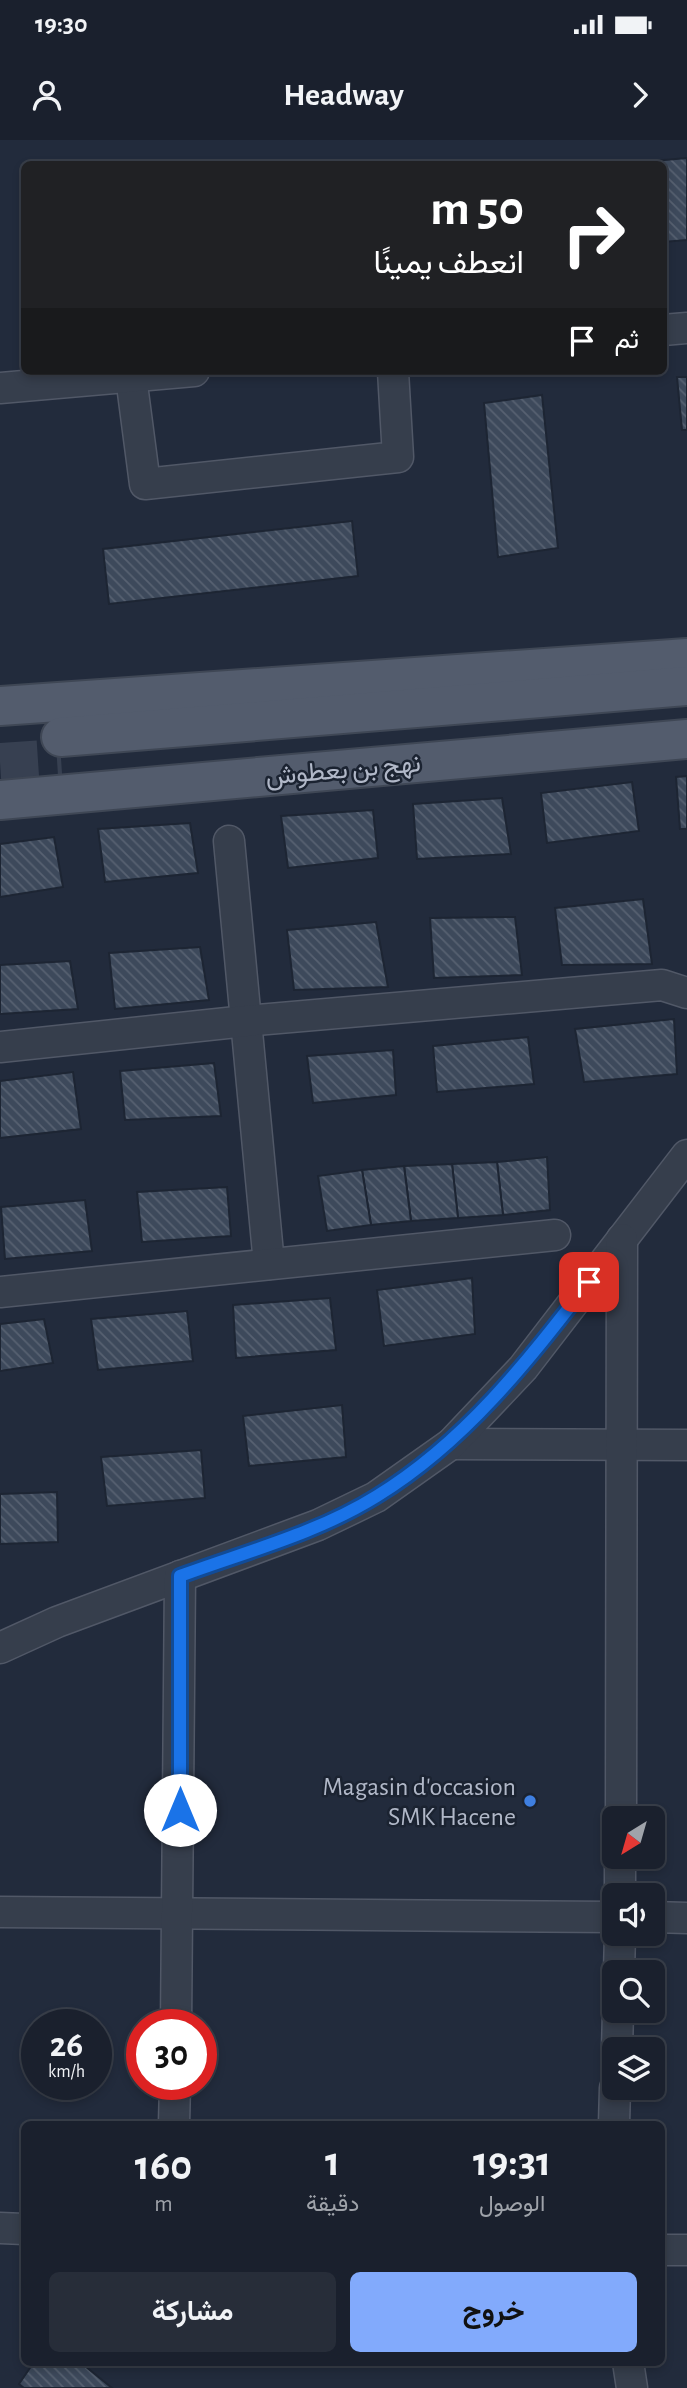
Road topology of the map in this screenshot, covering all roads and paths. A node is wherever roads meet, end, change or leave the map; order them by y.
1 (687, 328) edge
2 (667, 330) edge
3 (152, 375) edge
4 (393, 375) edge
5 (131, 377) junction
6 (0, 388) edge
7 (687, 658) edge
8 (687, 686) edge
9 (0, 706) edge
10 (687, 710) edge
11 (687, 739) edge
12 (0, 800) edge
13 (229, 841) dead end
14 (687, 993) edge
15 (246, 1021) junction
16 (0, 1047) edge
17 (687, 1155) edge
18 (555, 1235) dead end
19 (622, 1239) junction
20 (269, 1264) junction
21 (0, 1292) edge
22 (451, 1444) junction
23 (687, 1445) edge
24 (622, 1447) junction
25 (180, 1576) junction
26 (0, 1648) edge
27 (621, 1806) edge
28 (0, 1912) edge
29 (179, 1913) junction
30 (602, 1917) edge
31 (665, 1917) edge
32 (687, 1918) edge
33 (176, 2009) edge
34 (175, 2100) edge
35 (615, 2100) edge
36 (174, 2121) edge
37 (614, 2121) edge
38 (0, 2228) edge
39 (21, 2229) edge
40 (665, 2250) edge
41 (687, 2250) edge
42 (629, 2366) edge
43 (632, 2388) edge

1 - 2 street
3 - 5 street
4 - 5 street
5 - 6 street
7 - 9 main road
8 - 10 main road, نهج بن بعطوش
11 - 12 main road, نهج بن بعطوش
13 - 15 street
14 - 15 street
15 - 16 street
15 - 20 street
17 - 19 street
18 - 20 street
19 - 22 street
19 - 24 street
20 - 21 street
22 - 24 street
22 - 25 street
23 - 24 street
24 - 27 street
25 - 26 street
25 - 29 street
28 - 29 street
29 - 30 street
29 - 33 street
31 - 32 street
34 - 36 street
35 - 37 street
38 - 39 street
40 - 41 street
42 - 43 street

